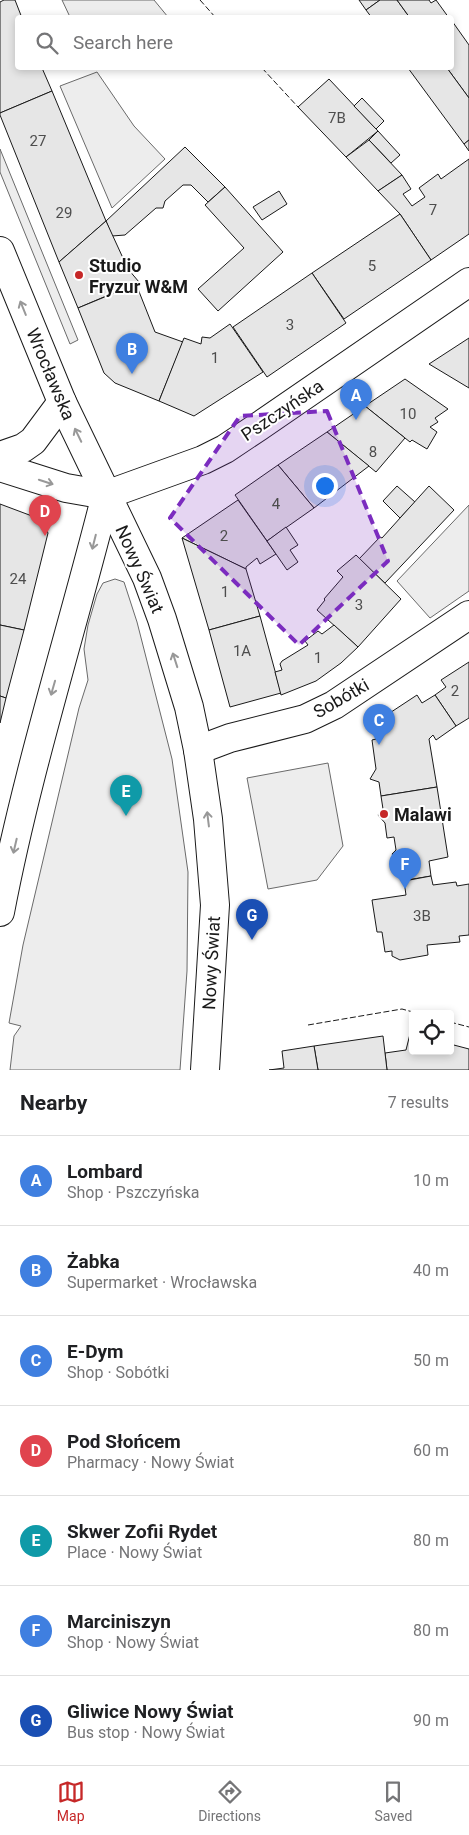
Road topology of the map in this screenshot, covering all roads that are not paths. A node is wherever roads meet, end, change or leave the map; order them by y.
1 (0, 251) edge
2 (469, 282) edge
3 (62, 402) junction
4 (0, 456) edge
5 (0, 467) edge
6 (106, 495) junction
7 (469, 615) edge
8 (198, 750) junction
9 (0, 912) edge
10 (205, 1070) edge

3 -> 1 main road, Wrocławska
2 - 6 main road, Pszczyńska
3 - 4 main road
6 -> 3 main road, Wrocławska
5 -> 6 main road
8 -> 6 main road, Nowy Świat
6 -> 9 main road, Nowy Świat
7 - 8 main road, Sobótki
10 -> 8 main road, Nowy Świat

